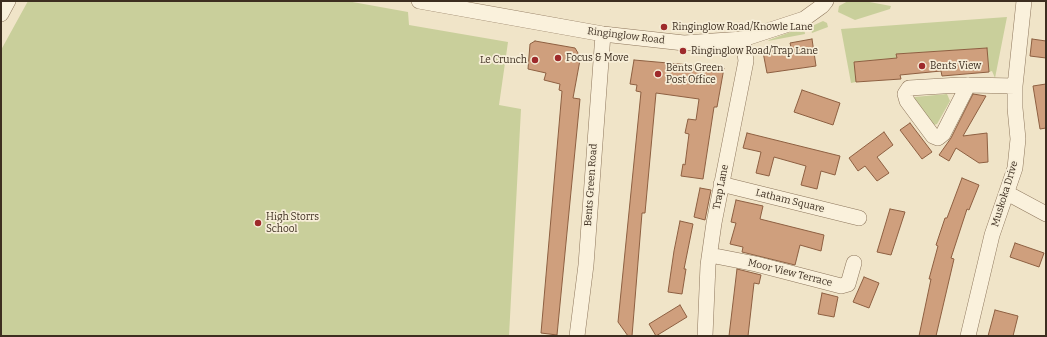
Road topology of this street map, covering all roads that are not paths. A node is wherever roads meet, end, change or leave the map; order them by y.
1 (8, 1) edge
2 (419, 1) edge
3 (826, 1) edge
4 (1024, 1) edge
5 (1, 14) edge
6 (603, 34) junction
7 (743, 39) junction
8 (968, 85) dead end
9 (1015, 86) junction
10 (721, 184) junction
11 (1007, 193) junction
12 (1046, 214) edge
13 (859, 218) dead end
14 (710, 255) junction
15 (854, 263) dead end
16 (577, 336) edge
17 (705, 336) edge
18 (968, 336) edge

1 - 5 street
2 - 6 street, Ringinglow Road
3 - 7 street, Ringinglow Road
4 - 9 street, Muskoka Drive
6 - 7 street, Ringinglow Road
6 - 16 street, Bents Green Road
7 - 10 street, Trap Lane
8 - 9 street
9 - 11 street, Muskoka Drive
10 - 13 street, Latham Square
10 - 14 street, Trap Lane
11 - 12 street
11 - 18 street, Muskoka Drive
14 - 15 street, Moor View Terrace
14 - 17 street, Trap Lane

